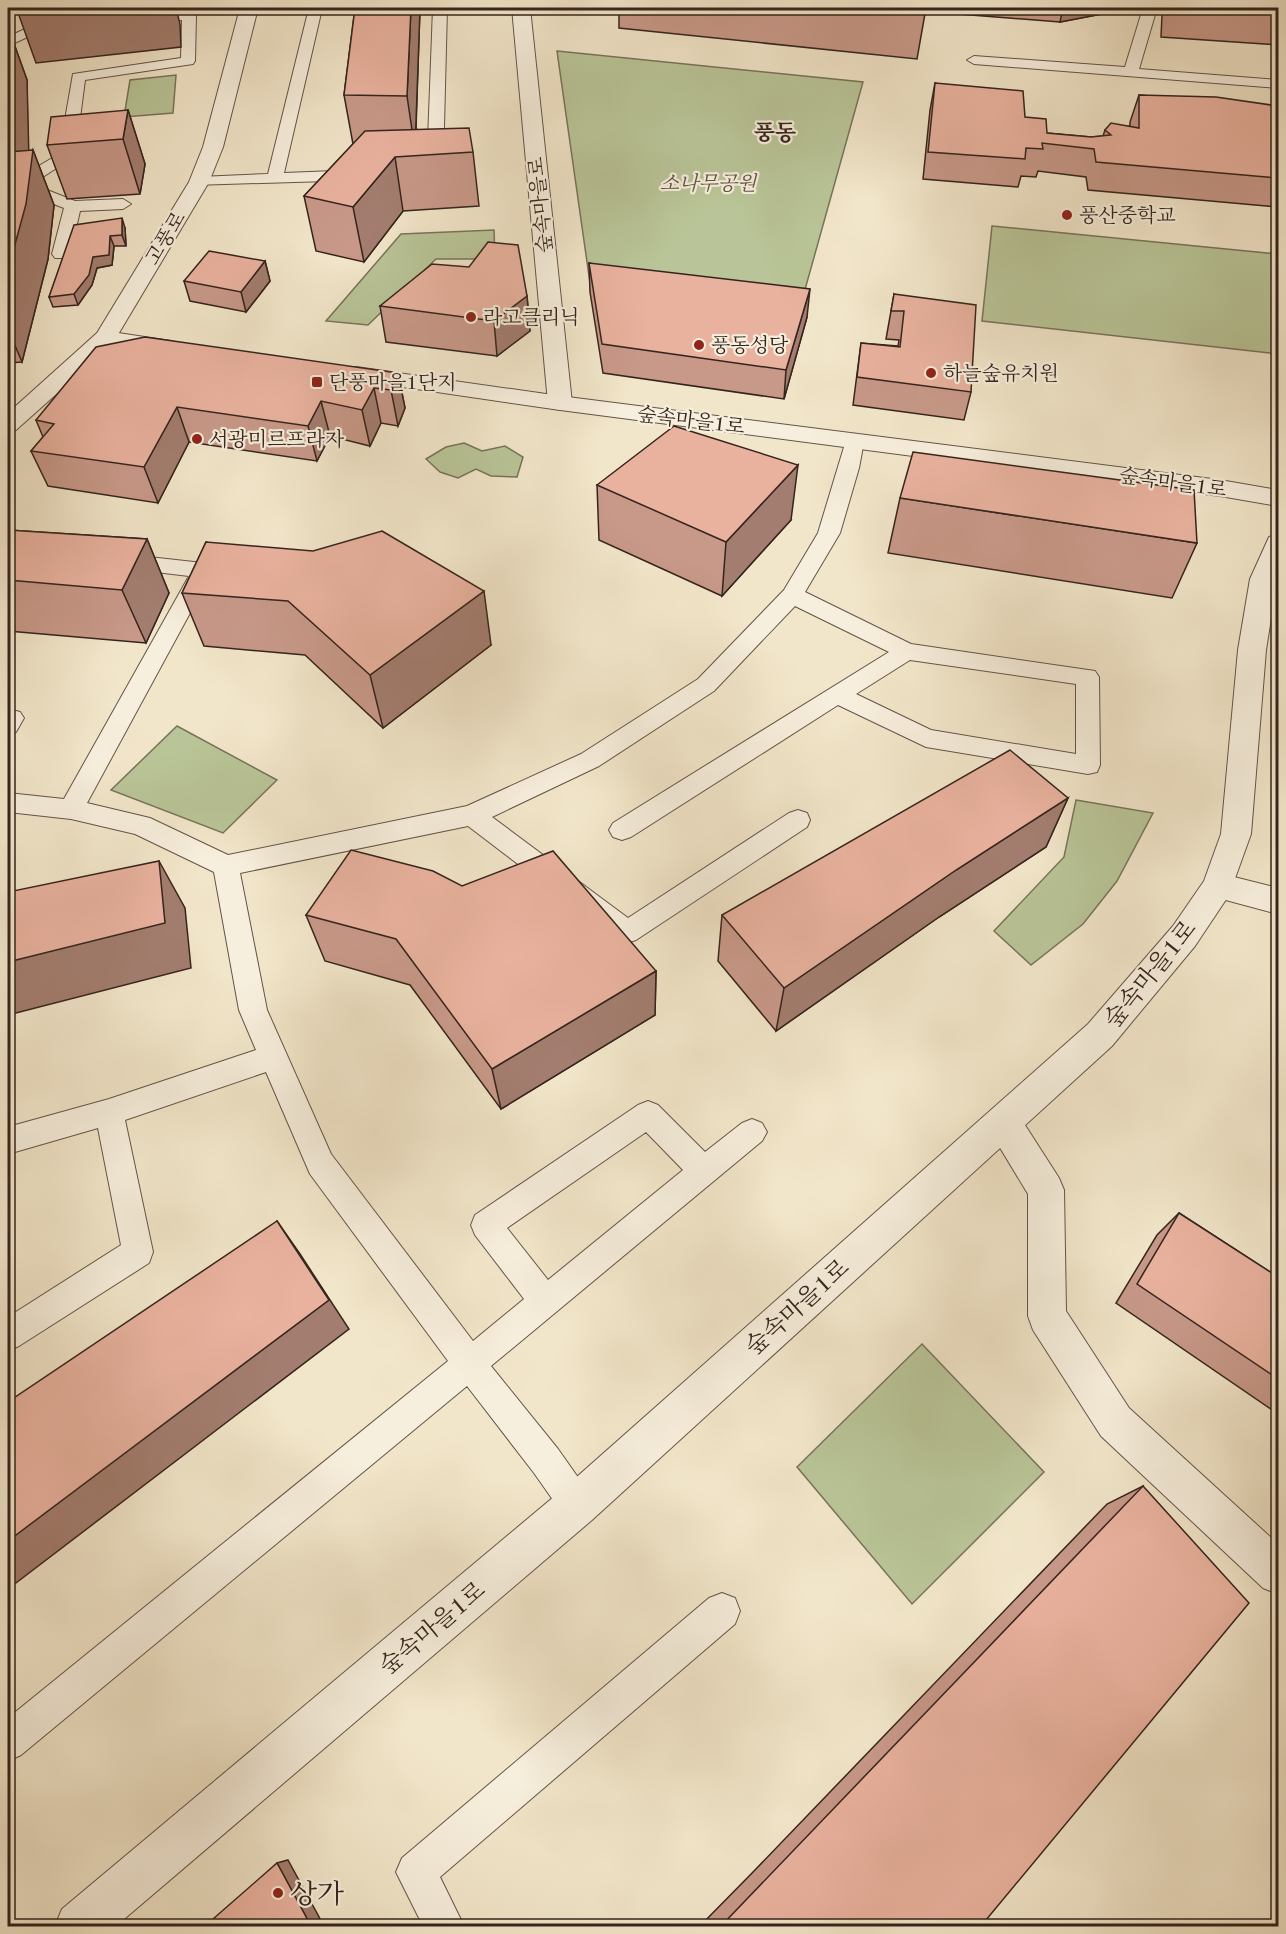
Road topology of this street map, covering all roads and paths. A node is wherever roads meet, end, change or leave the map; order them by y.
1 (249, 8) edge
2 (361, 8) edge
3 (440, 8) edge
4 (521, 8) edge
5 (1150, 8) edge
6 (132, 21) dead end
7 (75, 27) dead end
8 (8, 42) edge
9 (974, 60) dead end
10 (1131, 71) junction
11 (1278, 84) edge
12 (88, 154) edge
13 (67, 156) junction
14 (424, 171) edge
15 (378, 174) edge
16 (275, 179) junction
17 (199, 182) junction
18 (13, 185) edge
19 (123, 204) edge
20 (73, 206) junction
21 (61, 254) edge
22 (105, 338) junction
23 (199, 352) edge
24 (339, 371) edge
25 (560, 403) junction
26 (8, 425) edge
27 (854, 441) junction
28 (1278, 498) edge
29 (1278, 543) edge
30 (99, 559) edge
31 (203, 570) junction
32 (248, 574) edge
33 (792, 595) junction
34 (907, 651) junction
35 (838, 695) junction
36 (8, 718) edge
37 (8, 726) edge
38 (8, 803) edge
39 (71, 809) junction
40 (472, 815) junction
41 (798, 820) dead end
42 (622, 830) dead end
43 (226, 866) junction
44 (1218, 886) junction
45 (1278, 902) edge
46 (274, 1057) junction
47 (109, 1112) junction
48 (1003, 1123) junction
49 (752, 1132) dead end
50 (8, 1140) edge
51 (704, 1172) junction
52 (545, 1302) junction
53 (8, 1335) edge
54 (470, 1364) junction
55 (577, 1505) junction
56 (1278, 1573) edge
57 (722, 1611) dead end
58 (8, 1742) edge
59 (79, 1926) edge
60 (444, 1926) edge

1 - 17 street, 고풍로
2 - 16 lane
3 - 14 lane
4 - 25 street, 숲속마을로
5 - 10 lane
6 - 13 lane
7 - 8 lane
9 - 10 lane
10 - 11 lane
12 - 13 lane
13 - 18 lane
15 - 16 lane
16 - 17 lane
17 - 22 street, 고풍로
18 - 20 lane
19 - 20 lane
20 - 21 lane
22 - 23 street
22 - 26 street, 고풍로
24 - 25 street, 숲속마을1로
25 - 27 street, 숲속마을1로
27 - 28 street, 숲속마을1로
27 - 33 lane
29 - 44 street, 숲속마을1로
30 - 31 lane
31 - 32 lane
31 - 39 lane
33 - 34 lane
33 - 40 lane
34 - 35 lane
34 - 35 lane
35 - 42 lane
36 - 37 lane
38 - 39 lane
39 - 43 lane
40 - 41 lane
40 - 43 lane
43 - 46 lane
44 - 45 street
44 - 48 street, 숲속마을1로
46 - 47 lane
46 - 54 lane
47 - 50 lane
47 - 53 lane
48 - 55 street, 숲속마을1로
48 - 56 street
49 - 51 lane
51 - 52 lane
51 - 52 lane
52 - 54 lane
54 - 55 lane
54 - 58 lane
55 - 59 street, 숲속마을1로
57 - 60 lane

